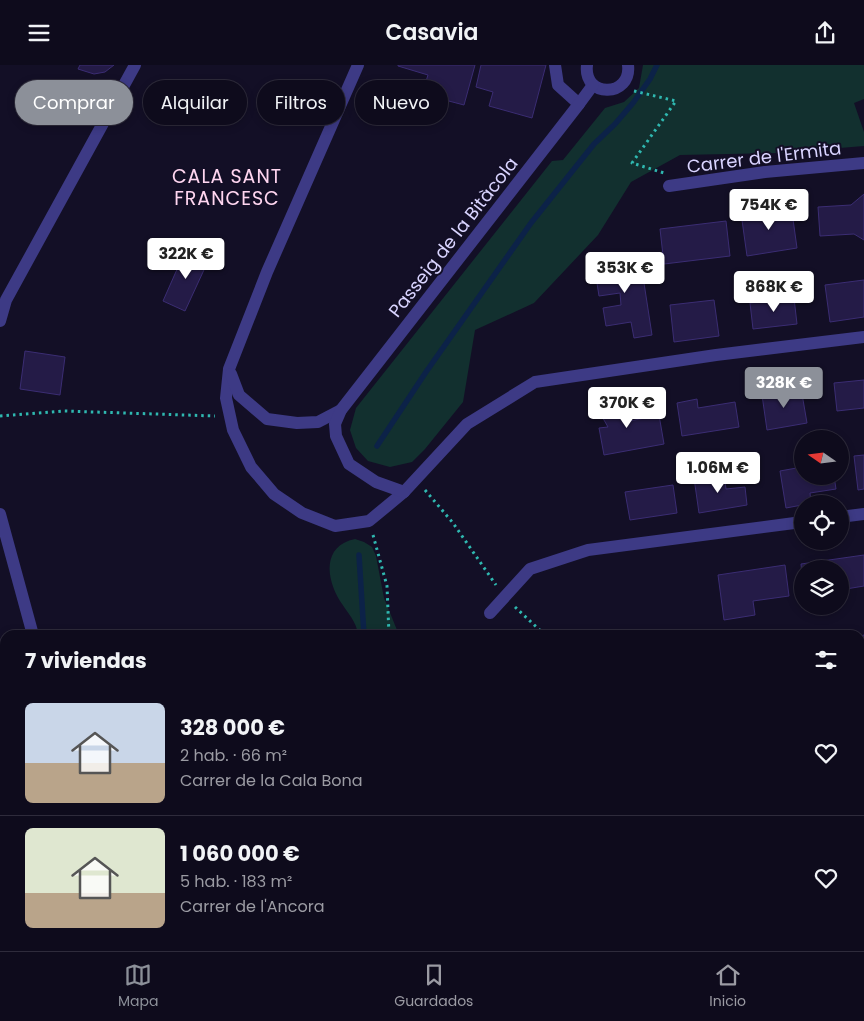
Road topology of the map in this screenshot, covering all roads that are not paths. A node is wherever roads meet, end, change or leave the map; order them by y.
1 (135, 65) edge
2 (358, 65) edge
3 (555, 65) edge
4 (587, 65) edge
5 (628, 65) edge
6 (593, 85) junction
7 (579, 104) junction
8 (864, 163) edge
9 (669, 180) road end
10 (0, 321) edge
11 (864, 337) edge
12 (230, 369) junction
13 (341, 411) junction
14 (404, 492) junction
15 (864, 514) edge
16 (0, 515) edge
17 (849, 516) edge
18 (794, 523) edge
19 (490, 613) dead end
20 (31, 630) edge

1 - 10 street
2 - 12 street
3 - 7 street
4 - 6 street
5 - 6 street
6 - 7 street, Passeig de la Bitàcola
7 - 13 street, Passeig de la Bitàcola
8 - 9 street, Carrer de l'Ermita
11 - 14 street
12 - 13 street
12 - 14 street
13 - 14 street
15 - 17 street
16 - 20 street
18 - 19 street

